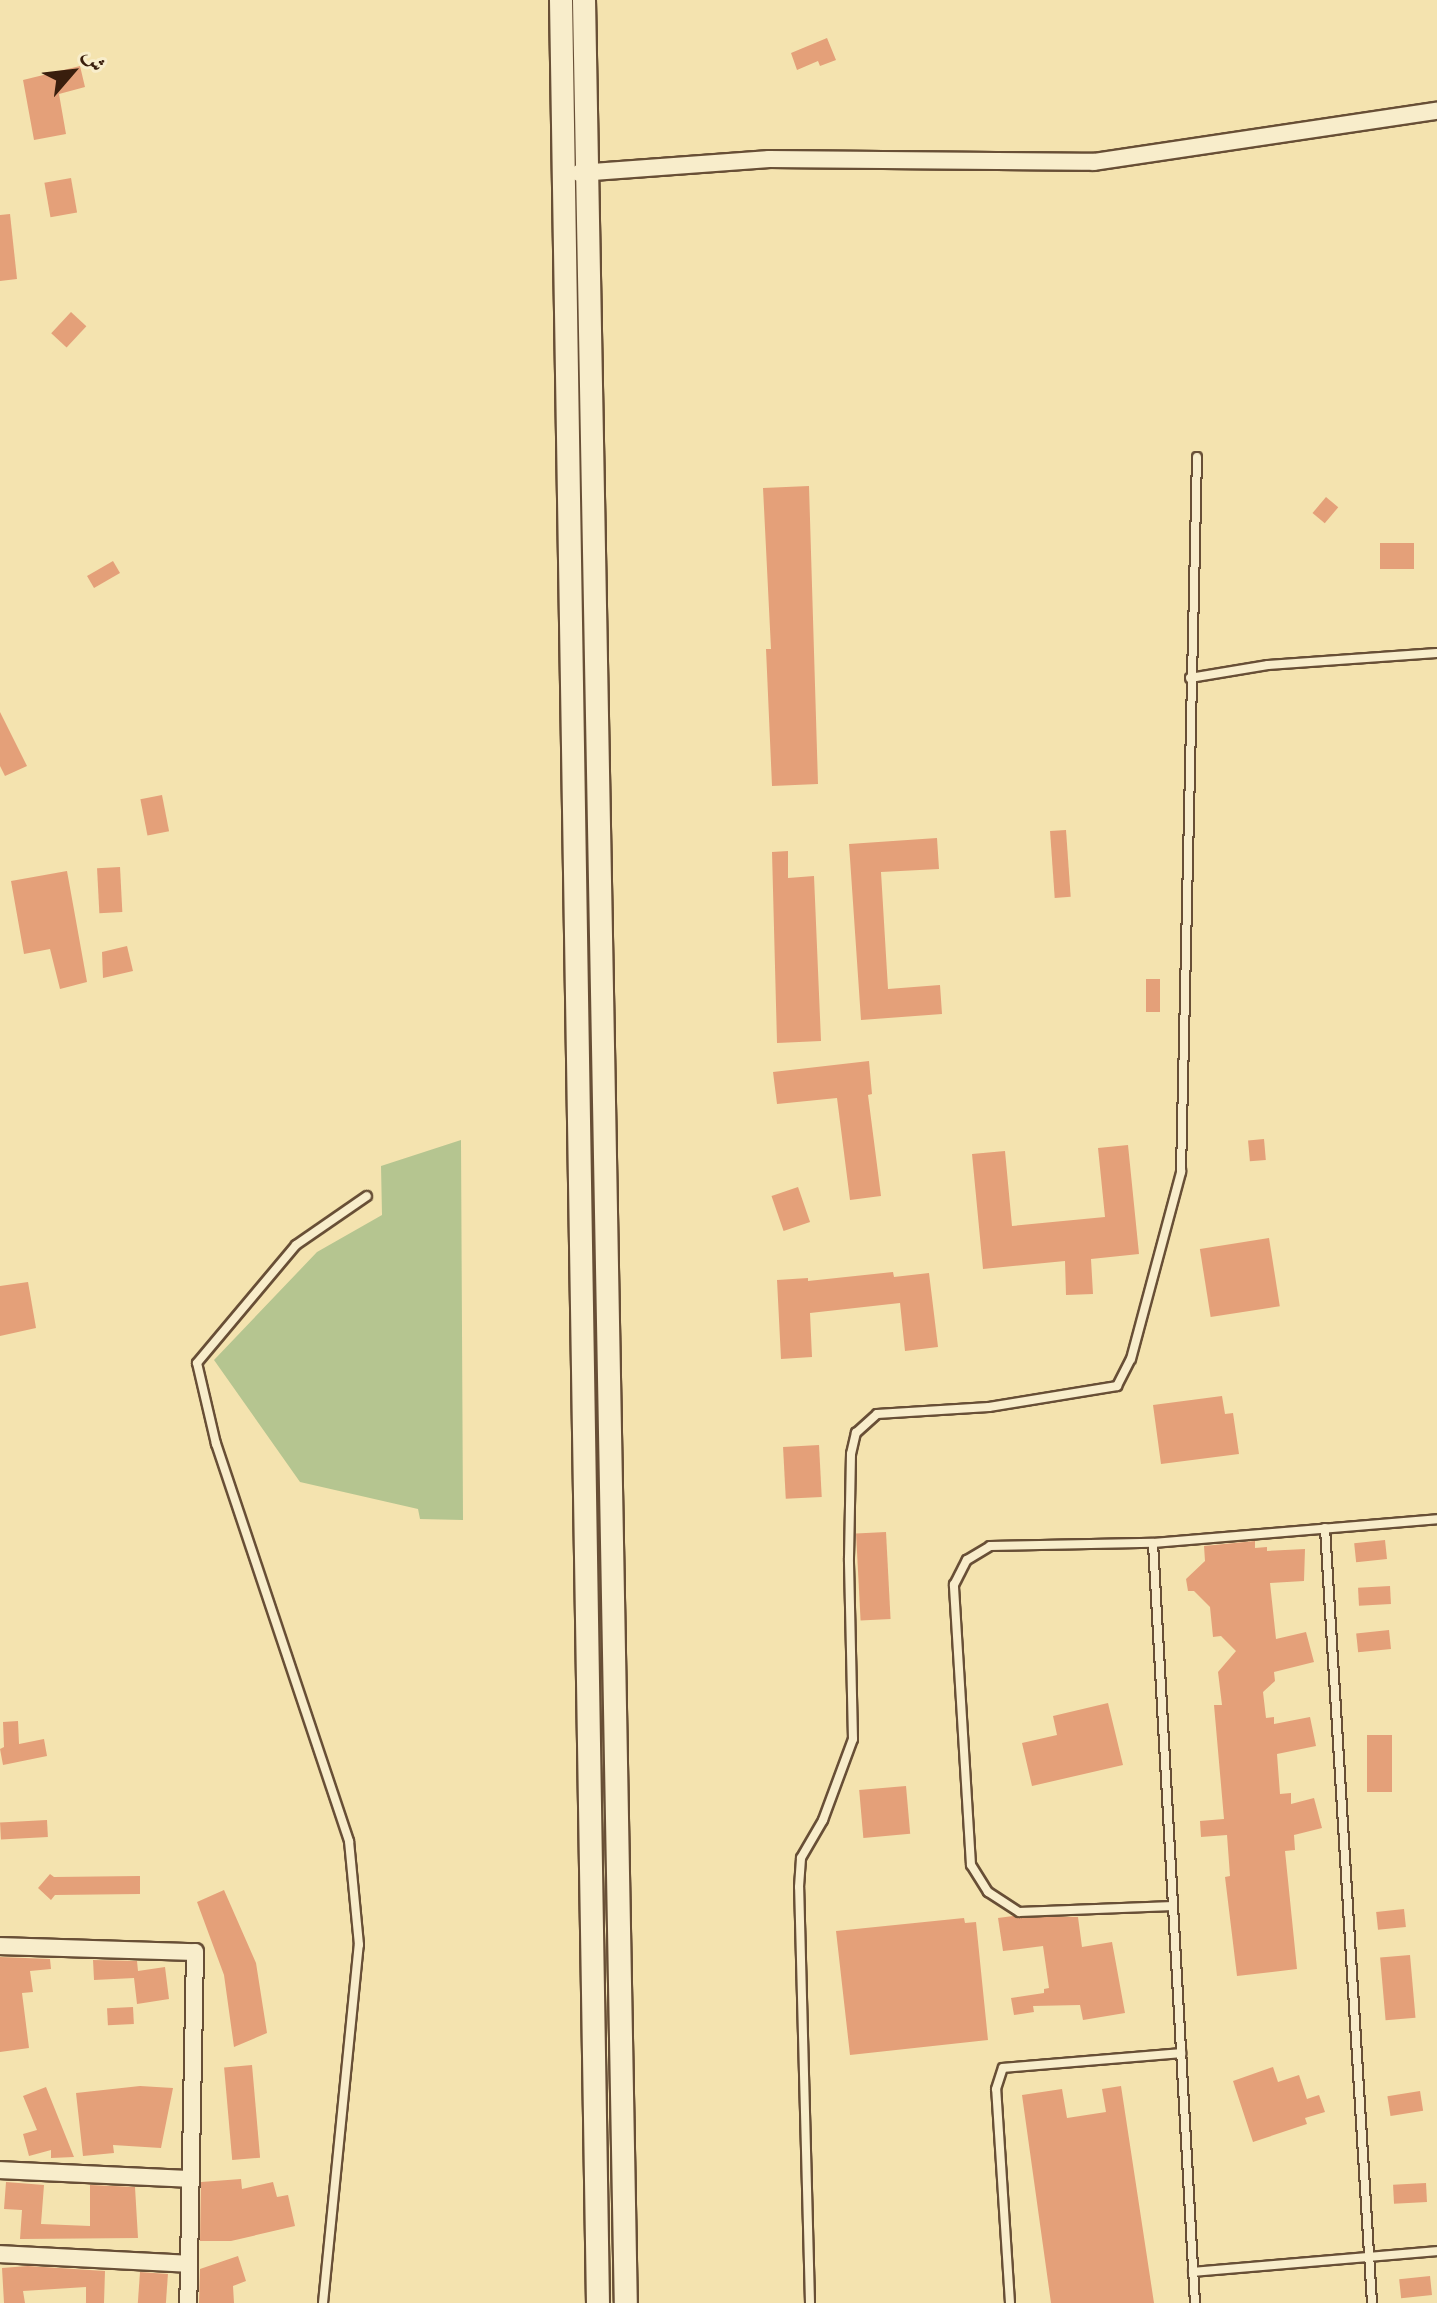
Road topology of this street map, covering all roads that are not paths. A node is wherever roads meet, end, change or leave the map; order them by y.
1 (561, 0) edge
2 (584, 0) edge
3 (1437, 111) edge
4 (563, 168) junction
5 (588, 174) junction
6 (1197, 457) dead end
7 (1437, 653) edge
8 (1190, 678) junction
9 (367, 1196) dead end
10 (1437, 1519) edge
11 (1325, 1528) junction
12 (1153, 1543) junction
13 (1173, 1906) junction
14 (0, 1946) edge
15 (1181, 2053) junction
16 (0, 2170) edge
17 (191, 2179) junction
18 (1437, 2251) edge
19 (0, 2254) edge
20 (1369, 2256) junction
21 (189, 2264) junction
22 (1193, 2272) junction
23 (188, 2303) edge
24 (323, 2303) edge
25 (598, 2303) edge
26 (626, 2303) edge
27 (810, 2303) edge
28 (1010, 2303) edge
29 (1195, 2303) edge
30 (1372, 2303) edge

1 - 4 main road
2 - 5 main road
3 - 5 street
4 - 5 street
4 - 25 main road
5 - 26 main road
6 - 8 lane
7 - 8 lane
8 - 27 lane
9 - 24 lane
10 - 11 lane
11 - 12 lane
11 - 20 lane
12 - 13 lane
12 - 13 lane
13 - 15 lane
14 - 17 street
15 - 22 lane
15 - 28 lane
16 - 17 street
17 - 21 street
18 - 20 lane
19 - 21 street
20 - 22 lane
20 - 30 lane
21 - 23 street
22 - 29 lane

